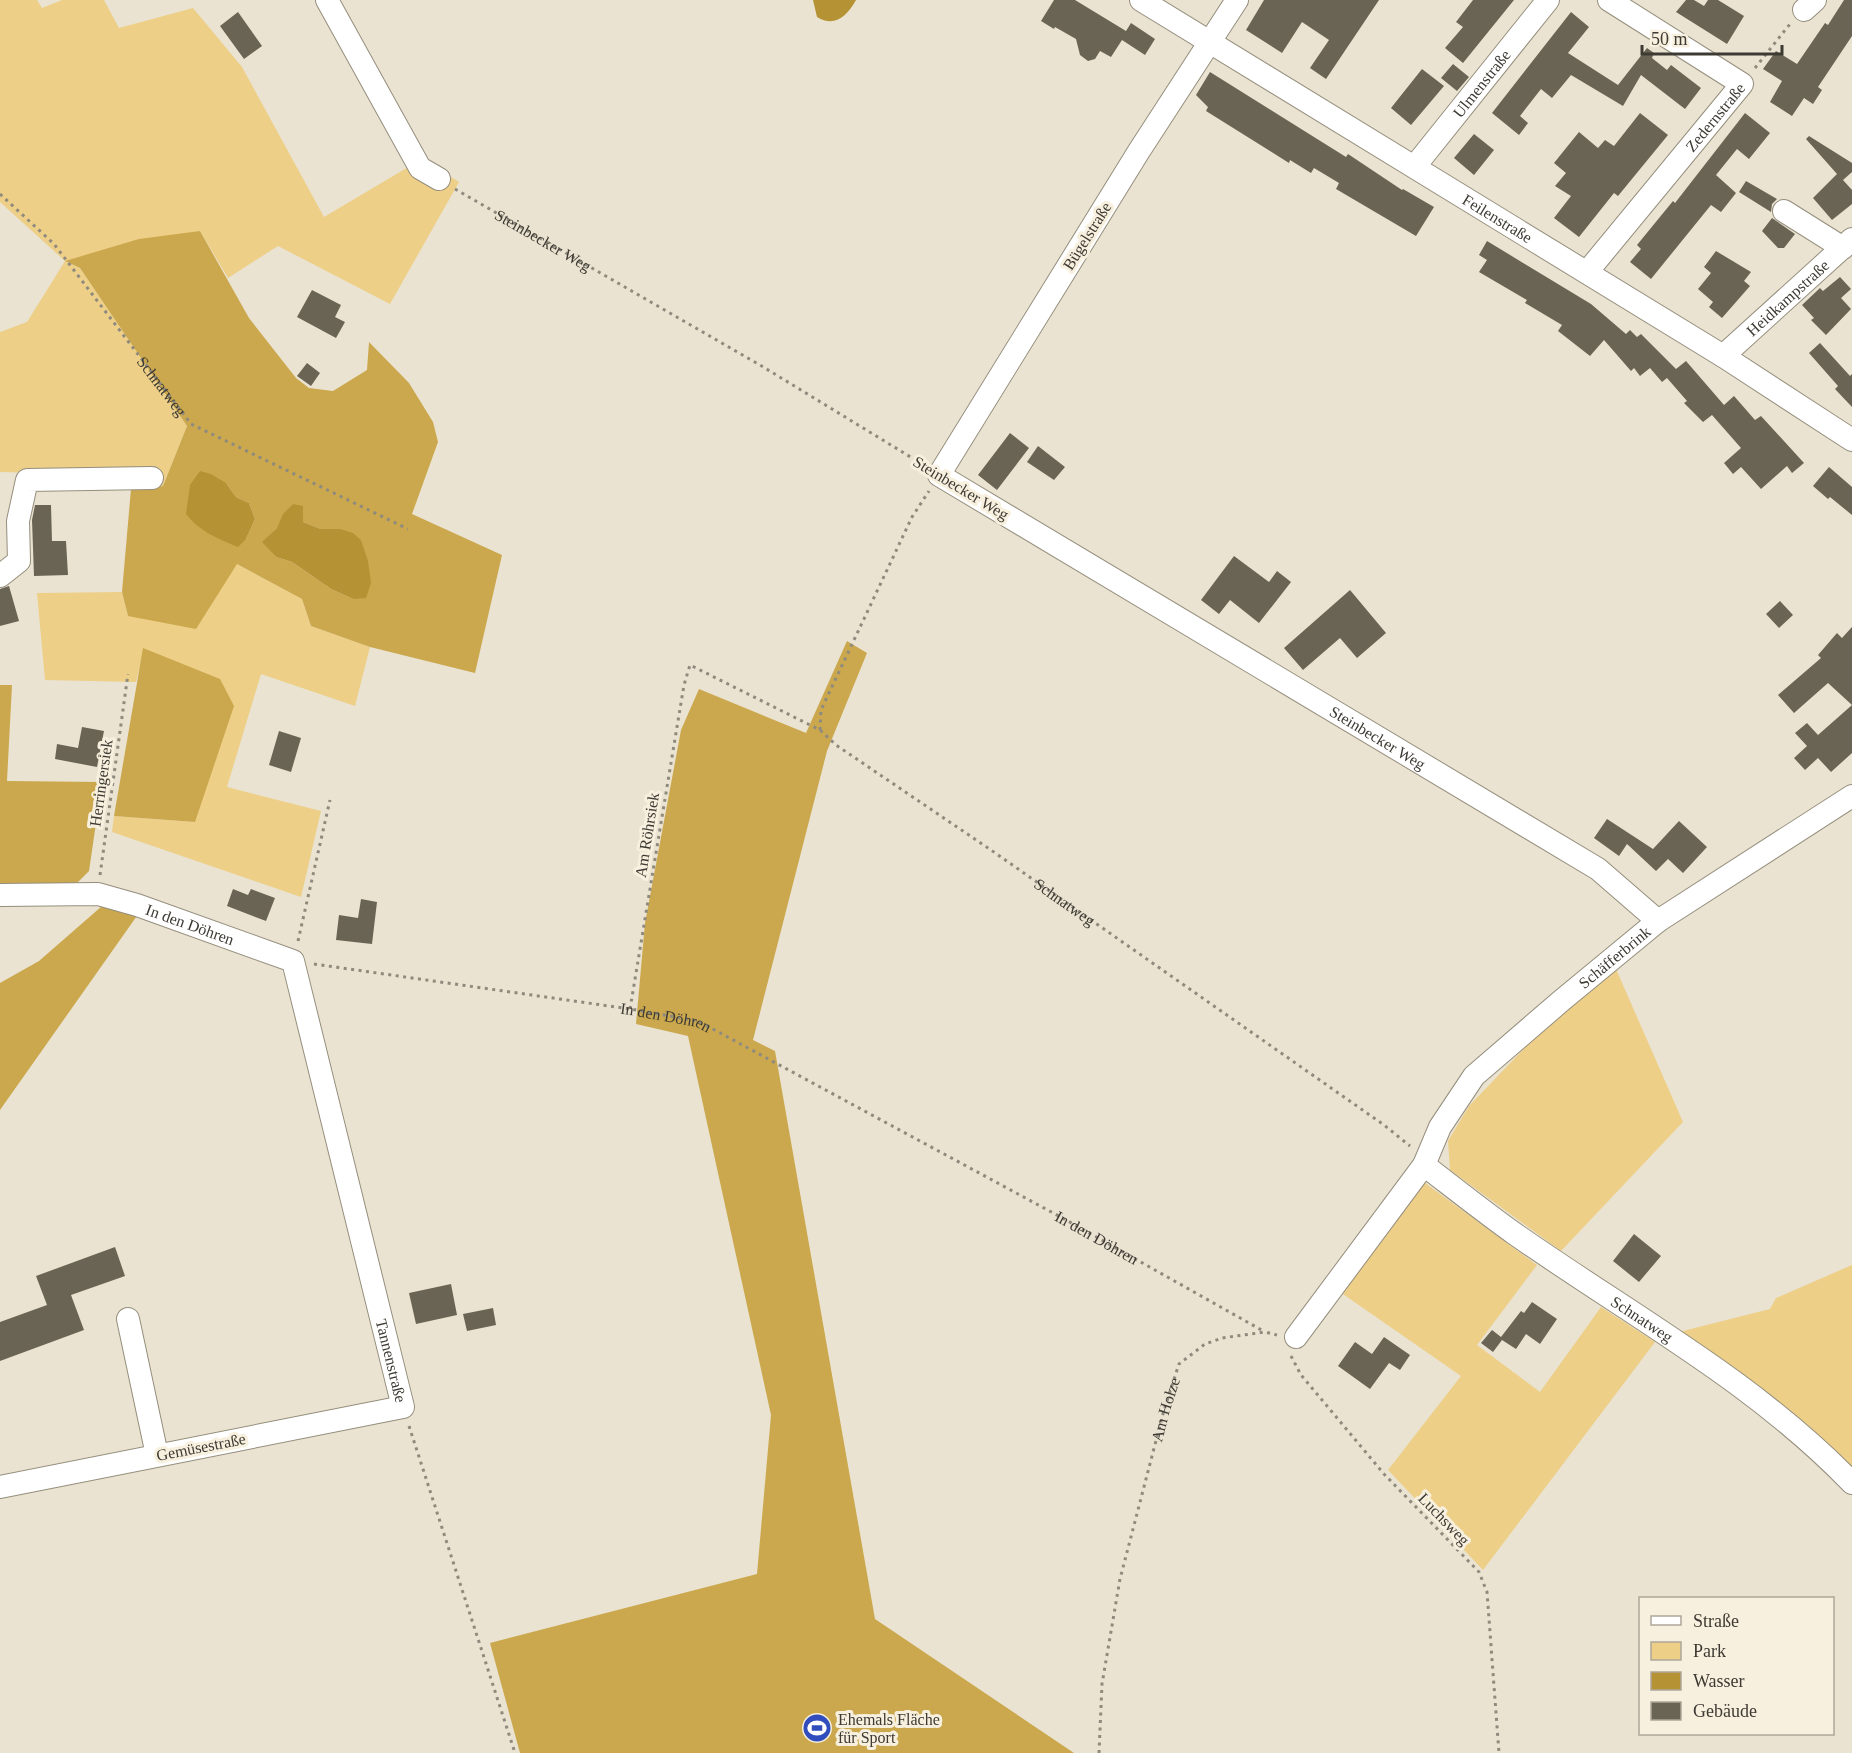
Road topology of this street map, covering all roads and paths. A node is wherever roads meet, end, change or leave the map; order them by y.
1 (327, 0) edge
2 (1141, 0) edge
3 (1237, 0) edge
4 (1548, 0) edge
5 (1609, 0) edge
6 (1809, 5) edge
7 (1210, 42) junction
8 (1742, 84) junction
9 (1415, 166) junction
10 (439, 179) joint
11 (0, 194) edge
12 (1784, 211) dead end
13 (1847, 244) edge
14 (1587, 272) junction
15 (1723, 356) junction
16 (1852, 440) edge
17 (939, 475) junction
18 (152, 478) dead end
19 (408, 529) dead end
20 (0, 576) edge
21 (690, 665) joint
22 (128, 674) dead end
23 (820, 730) junction
24 (1852, 796) edge
25 (330, 800) dead end
26 (98, 894) junction
27 (0, 895) edge
28 (1658, 921) junction
29 (292, 961) junction
30 (630, 1009) junction
31 (1425, 1162) junction
32 (128, 1319) dead end
33 (1265, 1332) junction
34 (1296, 1337) junction
35 (403, 1407) junction
36 (157, 1455) junction
37 (1852, 1483) edge
38 (0, 1486) edge
39 (515, 1753) edge
40 (1099, 1753) edge
41 (1498, 1753) edge

1 - 10 street
2 - 7 street, Feilenstraße
3 - 7 street, Bügelstraße
4 - 9 street, Ulmenstraße
5 - 8 street, Zedernstraße
6 - 8 path
7 - 9 street, Feilenstraße
7 - 17 street, Bügelstraße
8 - 14 street, Zedernstraße
9 - 14 street, Feilenstraße
10 - 17 path, Steinbecker Weg
11 - 19 path, Schnatweg
12 - 13 street
13 - 15 street, Heidkampstraße
14 - 15 street, Feilenstraße
15 - 16 street, Feilenstraße
17 - 23 path
17 - 28 street, Steinbecker Weg
18 - 20 street
21 - 23 path, Schnatweg
21 - 30 path, Am Röhrsiek
22 - 26 path, Herringersiek
23 - 31 path, Schnatweg
24 - 28 street, Schäfferbrink
25 - 29 path
26 - 27 street, In den Döhren
26 - 29 street, In den Döhren
28 - 31 street, Schäfferbrink
29 - 30 path, In den Döhren
29 - 35 street, Tannenstraße
30 - 33 path, In den Döhren
31 - 34 street
31 - 37 street, Schnatweg
32 - 36 street
33 - 34 path, Am Holze
33 - 40 path, Am Holze
34 - 41 path, Luchsweg
35 - 36 street, Gemüsestraße
35 - 39 path, Tannenstraße
36 - 38 street, Gemüsestraße

